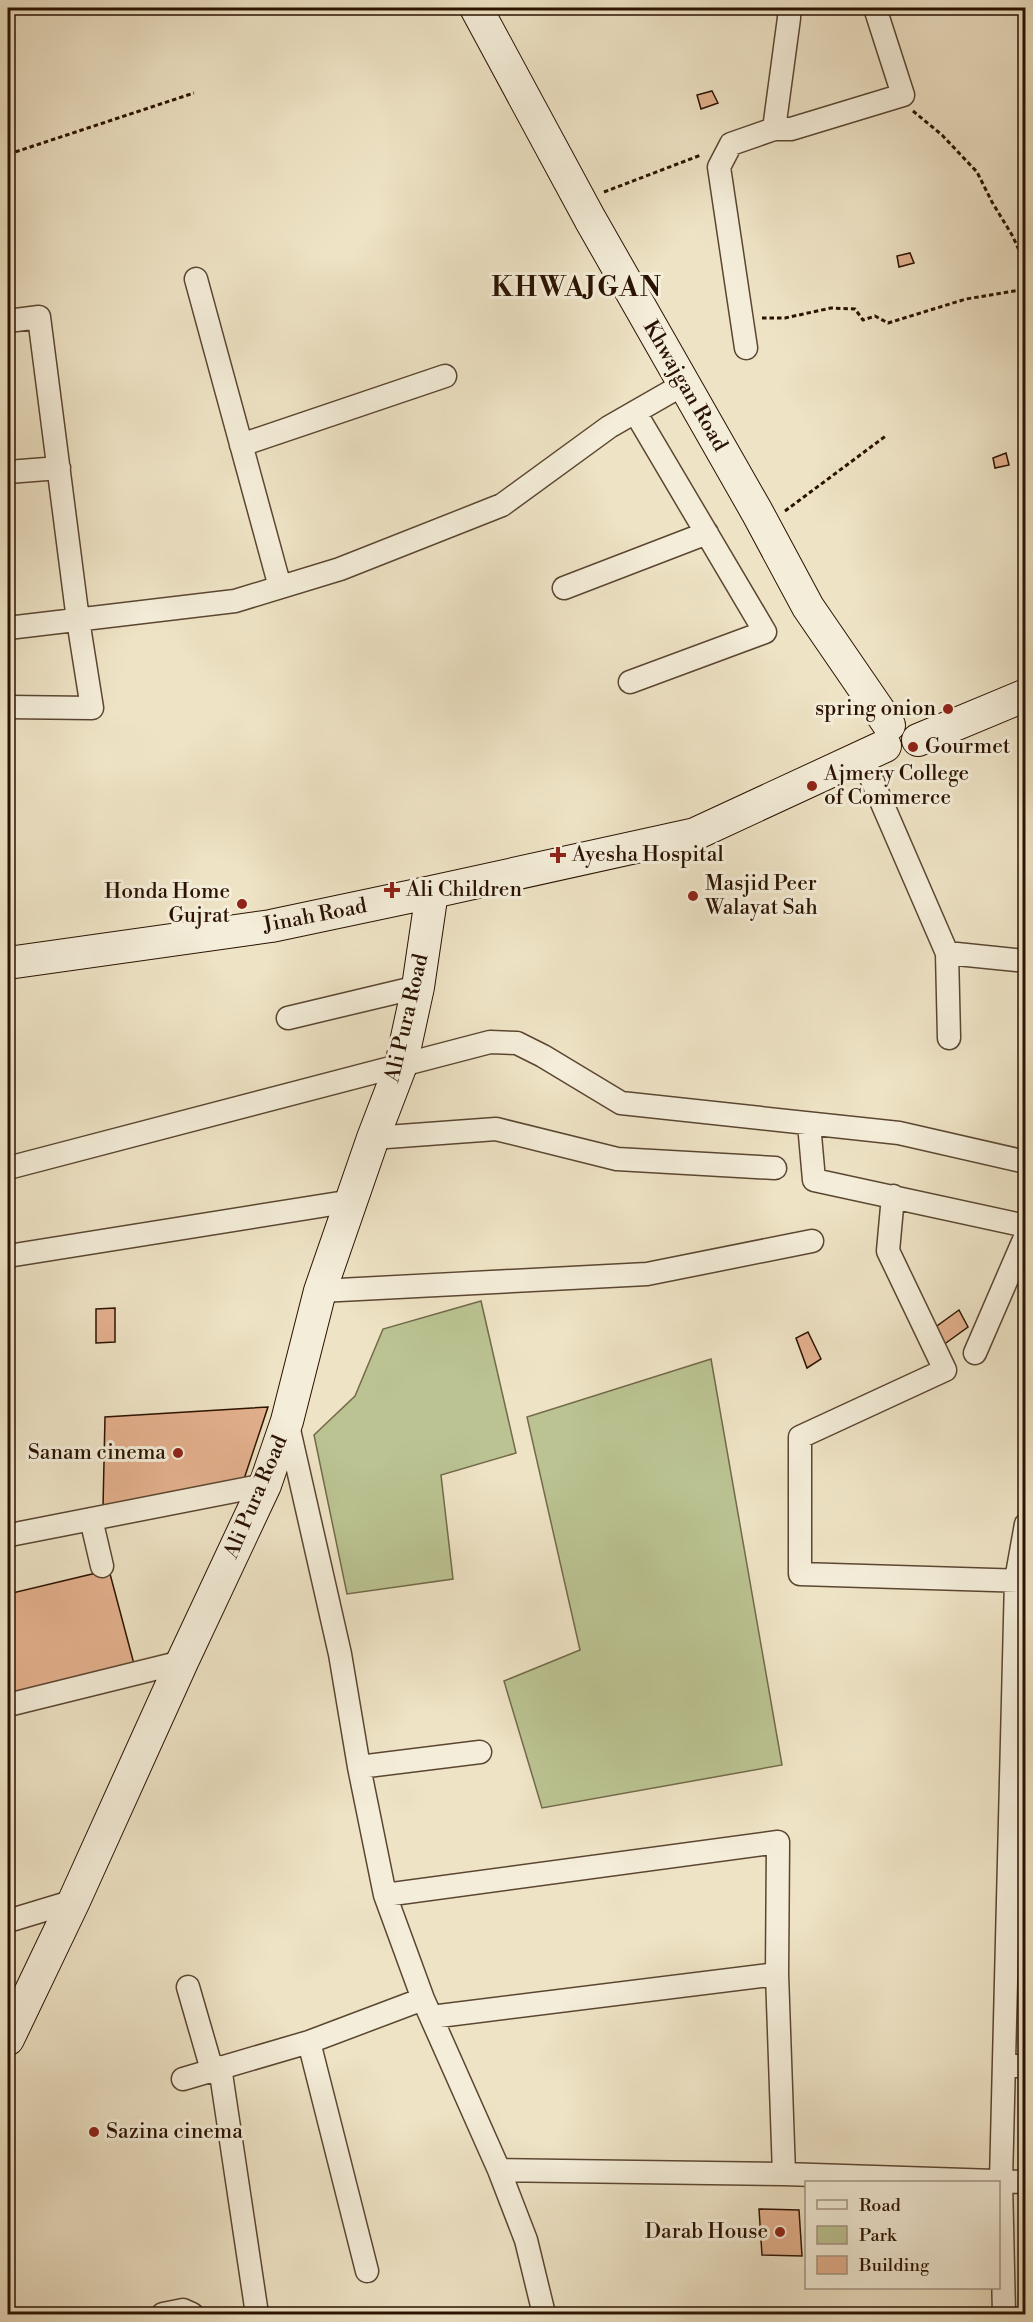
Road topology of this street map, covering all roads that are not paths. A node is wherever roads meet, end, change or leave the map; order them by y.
1 (476, 8) edge
2 (789, 8) edge
3 (875, 8) edge
4 (774, 129) junction
5 (196, 279) dead end
6 (8, 321) edge
7 (746, 348) dead end
8 (445, 376) dead end
9 (684, 384) junction
10 (635, 412) junction
11 (242, 445) junction
12 (59, 468) junction
13 (8, 472) edge
14 (707, 533) junction
15 (280, 587) junction
16 (564, 588) dead end
17 (78, 620) junction
18 (8, 628) edge
19 (630, 682) dead end
20 (1026, 695) edge
21 (8, 707) edge
22 (879, 743) junction
23 (432, 892) junction
24 (947, 953) junction
25 (1026, 961) edge
26 (8, 963) edge
27 (418, 987) junction
28 (288, 1018) dead end
29 (948, 1038) dead end
30 (400, 1065) junction
31 (809, 1124) junction
32 (373, 1138) junction
33 (1026, 1162) edge
34 (8, 1168) edge
35 (774, 1168) dead end
36 (893, 1196) junction
37 (352, 1201) junction
38 (1026, 1226) edge
39 (1026, 1235) edge
40 (812, 1241) dead end
41 (8, 1256) edge
42 (320, 1291) junction
43 (975, 1353) dead end
44 (287, 1421) junction
45 (265, 1485) junction
46 (91, 1519) junction
47 (1026, 1524) edge
48 (15, 1534) dead end
49 (102, 1566) dead end
50 (1021, 1581) edge
51 (182, 1662) junction
52 (8, 1705) edge
53 (480, 1752) dead end
54 (359, 1767) junction
55 (385, 1895) junction
56 (74, 1901) junction
57 (8, 1921) edge
58 (777, 1974) junction
59 (188, 1987) dead end
60 (427, 2008) junction
61 (8, 2039) edge
62 (309, 2042) junction
63 (1015, 2066) edge
64 (216, 2069) junction
65 (183, 2079) dead end
66 (499, 2170) junction
67 (784, 2174) junction
68 (1001, 2181) junction
69 (1026, 2182) edge
70 (368, 2271) dead end
71 (163, 2314) edge
72 (192, 2314) edge
73 (257, 2314) edge
74 (539, 2314) edge
75 (1004, 2314) edge

1 - 9 street, Khwajgan Road
2 - 4 street
3 - 4 street
4 - 7 street
5 - 11 street
6 - 12 street
8 - 11 street
9 - 10 street
9 - 22 street, Khwajgan Road
10 - 14 street
10 - 15 street
11 - 15 street
12 - 13 street
12 - 17 street
14 - 16 street
14 - 19 street
15 - 17 street
17 - 18 street
17 - 21 street
20 - 22 street
22 - 23 street, Jinah Road
22 - 24 street
23 - 26 street, Jinah Road
23 - 27 street, Ali Pura Road
24 - 25 street
24 - 29 street
27 - 28 street
27 - 30 street, Ali Pura Road
30 - 31 street
30 - 32 street, Ali Pura Road
30 - 34 street
31 - 33 street
31 - 36 street
32 - 35 street
32 - 37 street, Ali Pura Road
36 - 38 street
36 - 50 street
37 - 41 street
37 - 42 street, Ali Pura Road
39 - 43 street
40 - 42 street
42 - 44 street, Ali Pura Road
44 - 45 street, Ali Pura Road
44 - 54 street
45 - 46 street
45 - 51 street, Ali Pura Road
46 - 48 street
46 - 49 street
47 - 50 street
50 - 63 street
51 - 52 street
51 - 56 street, Ali Pura Road
53 - 54 street
54 - 55 street
55 - 58 street
55 - 60 street
56 - 57 street
56 - 61 street, Ali Pura Road
58 - 60 street
58 - 67 street
59 - 64 street
60 - 62 street
60 - 66 street
62 - 64 street
62 - 70 street
63 - 68 street
64 - 65 street
64 - 73 street
66 - 67 street
66 - 74 street
67 - 68 street
68 - 69 street
68 - 75 street
71 - 72 street

